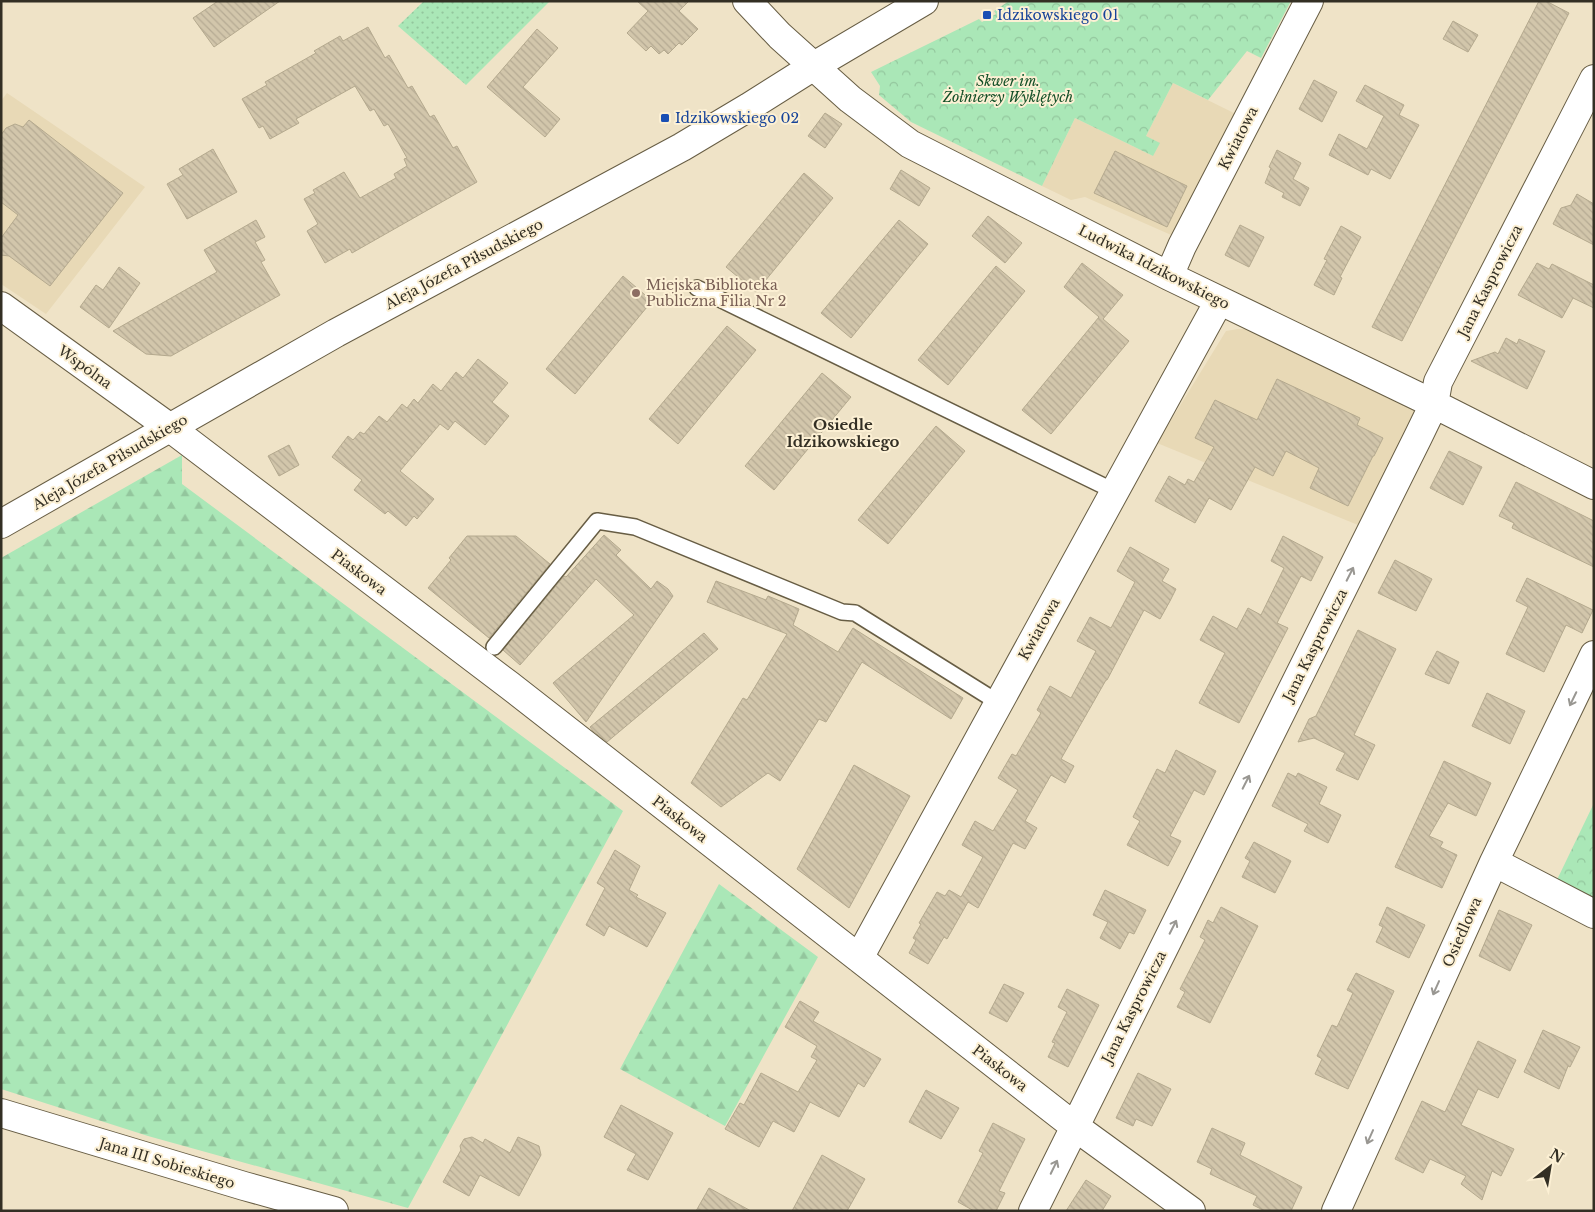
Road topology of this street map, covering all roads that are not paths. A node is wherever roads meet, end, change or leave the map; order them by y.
1 (747, 1) edge
2 (924, 1) edge
3 (1310, 1) edge
4 (814, 66) junction
5 (1594, 78) edge
6 (1169, 276) junction
7 (698, 288) dead end
8 (1219, 301) junction
9 (1, 306) edge
10 (1434, 404) junction
11 (169, 427) junction
12 (1594, 485) edge
13 (1114, 491) junction
14 (1, 524) edge
15 (494, 647) dead end
16 (1594, 655) edge
17 (999, 702) junction
18 (1494, 862) junction
19 (1594, 914) edge
20 (859, 958) junction
21 (1, 1113) edge
22 (1074, 1126) junction
23 (334, 1211) edge
24 (1033, 1211) edge
25 (1191, 1211) edge
26 (1336, 1211) edge

1 - 4 street, Ludwika Idzikowskiego
2 - 4 street, Aleja Józefa Piłsudskiego
3 - 6 street, Kwiatowa
4 - 6 street, Ludwika Idzikowskiego
4 - 11 street, Aleja Józefa Piłsudskiego
5 - 10 street, Jana Kasprowicza
6 - 8 street, Ludwika Idzikowskiego
7 - 13 lane
8 - 10 street, Ludwika Idzikowskiego
8 - 13 street, Kwiatowa
9 - 11 street, Wspólna
10 - 12 street, Ludwika Idzikowskiego
22 -> 10 street, Jana Kasprowicza
11 - 14 street, Aleja Józefa Piłsudskiego
11 - 20 street, Piaskowa
13 - 17 street, Kwiatowa
15 - 17 lane
16 -> 18 street, Osiedlowa
17 - 20 street, Kwiatowa
18 - 19 street
18 -> 26 street, Osiedlowa
20 - 22 street, Piaskowa
21 - 23 street, Jana III Sobieskiego
24 -> 22 street, Jana Kasprowicza
22 - 25 street, Piaskowa

